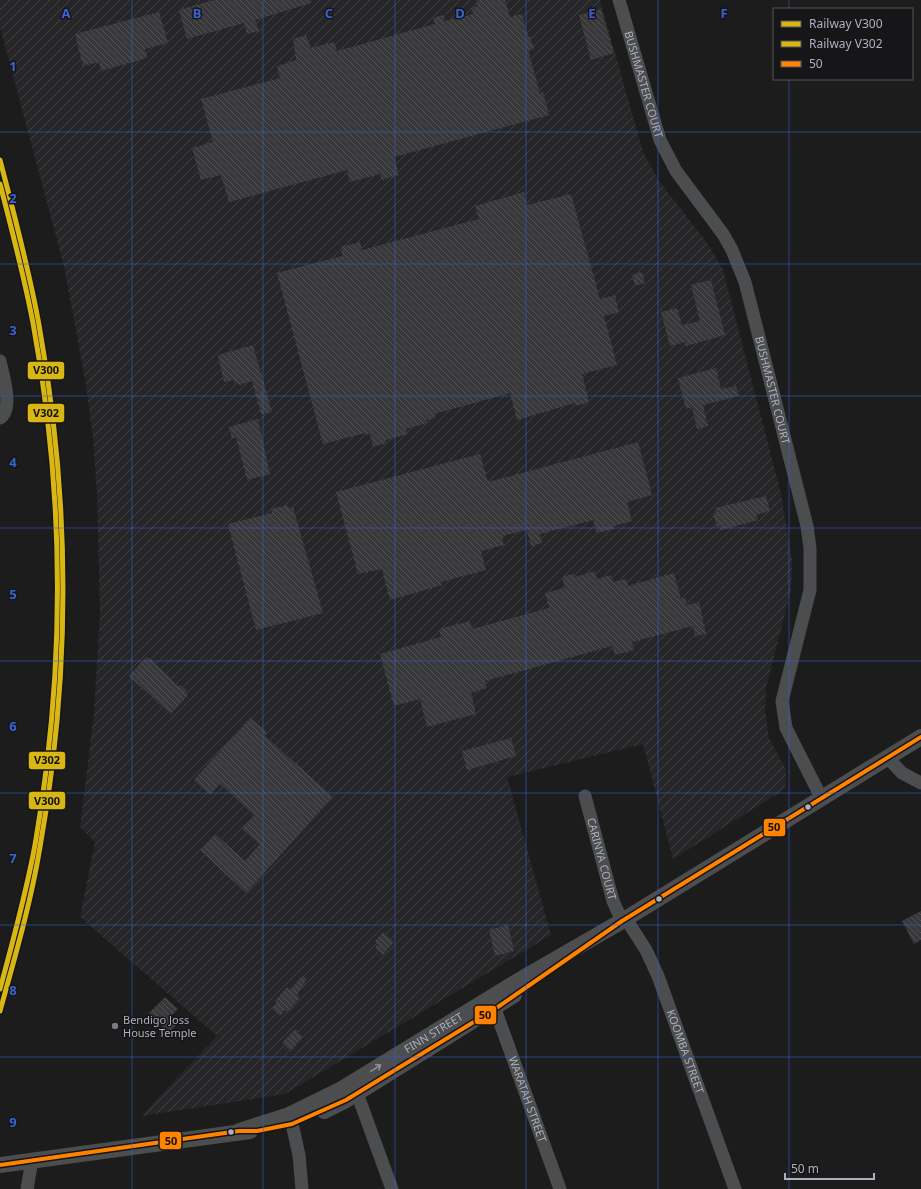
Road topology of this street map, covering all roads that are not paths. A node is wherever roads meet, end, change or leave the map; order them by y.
1 (618, 0) edge
2 (0, 361) edge
3 (2, 416) edge
4 (921, 737) edge
5 (887, 757) junction
6 (921, 783) edge
7 (585, 796) dead end
8 (821, 797) junction
9 (624, 920) junction
10 (492, 1004) junction
11 (355, 1088) junction
12 (290, 1120) junction
13 (32, 1160) junction
14 (0, 1165) edge
15 (27, 1189) edge
16 (302, 1189) edge
17 (392, 1189) edge
18 (560, 1189) edge
19 (735, 1189) edge

1 - 8 street, BUSHMASTER COURT
2 - 3 street
4 - 5 street, FINN STREET
5 - 6 street
5 - 8 street, FINN STREET
7 - 9 street, CARINYA COURT
8 - 9 street, FINN STREET
9 - 10 street, FINN STREET
9 - 19 street, KOOMBA STREET
10 - 11 street, FINN STREET
10 - 18 street, WARATAH STREET
11 - 12 street, FINN STREET
11 - 17 street
12 - 13 street, FINN STREET
12 - 16 street
13 - 14 street, FINN STREET
13 - 15 street

